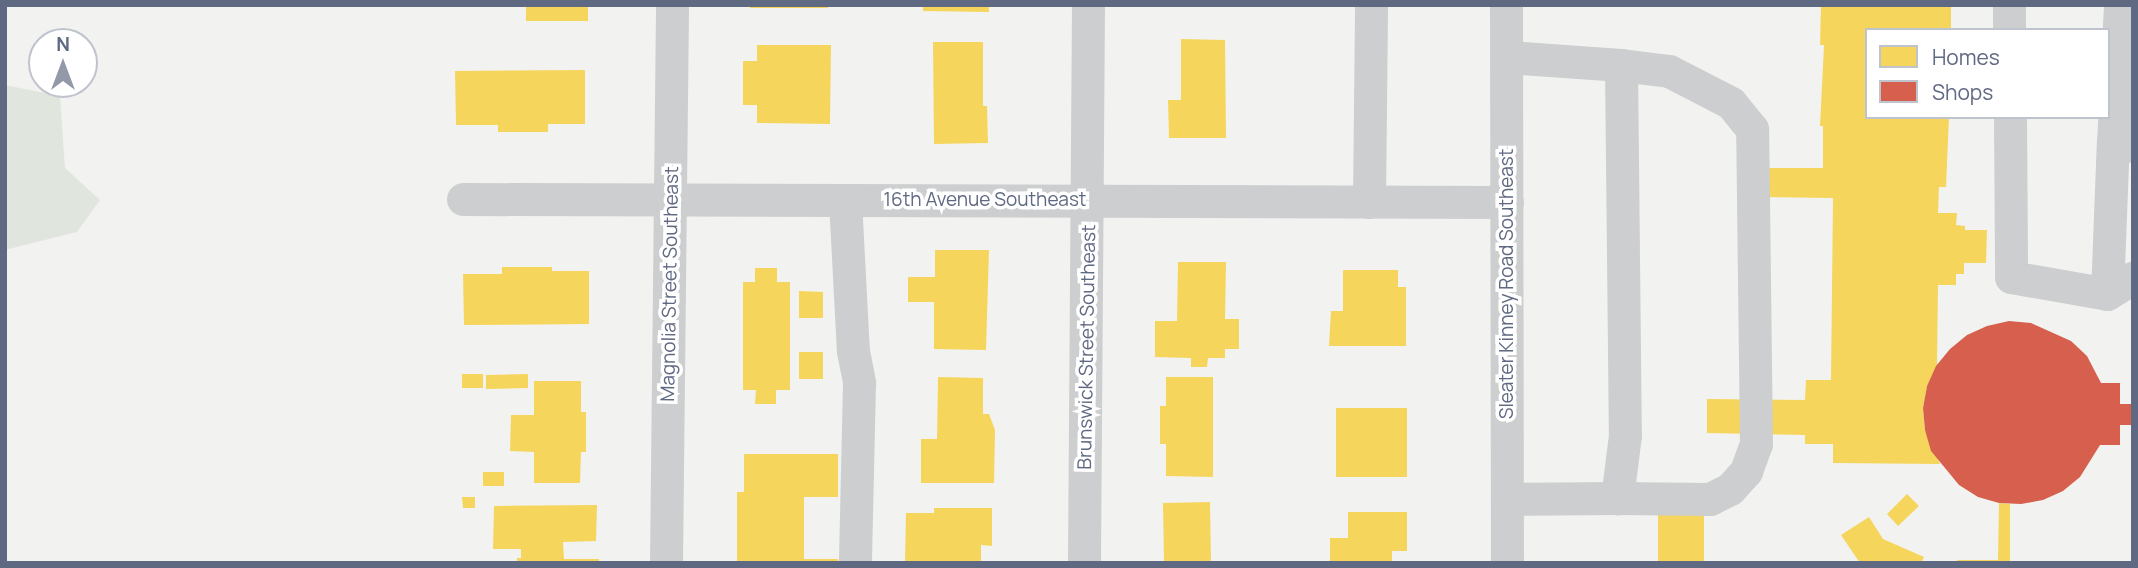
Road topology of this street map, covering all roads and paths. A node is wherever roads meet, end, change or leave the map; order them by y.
1 (671, 5) edge
2 (1088, 5) edge
3 (1371, 5) edge
4 (1506, 5) edge
5 (2009, 5) edge
6 (2120, 5) edge
7 (2009, 28) edge
8 (1507, 57) junction
9 (1621, 65) junction
10 (2010, 119) edge
11 (2123, 144) edge
12 (463, 199) dead end
13 (671, 199) junction
14 (845, 200) junction
15 (1089, 201) junction
16 (1370, 202) junction
17 (1507, 202) junction
18 (2120, 286) edge
19 (1617, 498) junction
20 (1507, 499) junction
21 (666, 563) edge
22 (855, 563) edge
23 (1084, 563) edge
24 (1507, 563) edge

1 - 13 street, Magnolia Street Southeast
2 - 15 street, Brunswick Street Southeast
3 - 16 street
4 - 8 street, Sleater Kinney Road Southeast
5 - 7 street
6 - 11 street
8 - 9 street
8 - 17 street, Sleater Kinney Road Southeast
9 - 19 street
9 - 19 street
10 - 18 street
11 - 18 street
12 - 13 street, 16th Avenue Southeast
13 - 14 street, 16th Avenue Southeast
13 - 21 street, Magnolia Street Southeast
14 - 15 street, 16th Avenue Southeast
14 - 22 street
15 - 16 street, 16th Avenue Southeast
15 - 23 street, Brunswick Street Southeast
16 - 17 street, 16th Avenue Southeast
17 - 20 street, Sleater Kinney Road Southeast
19 - 20 street
20 - 24 street, Sleater Kinney Road Southeast

